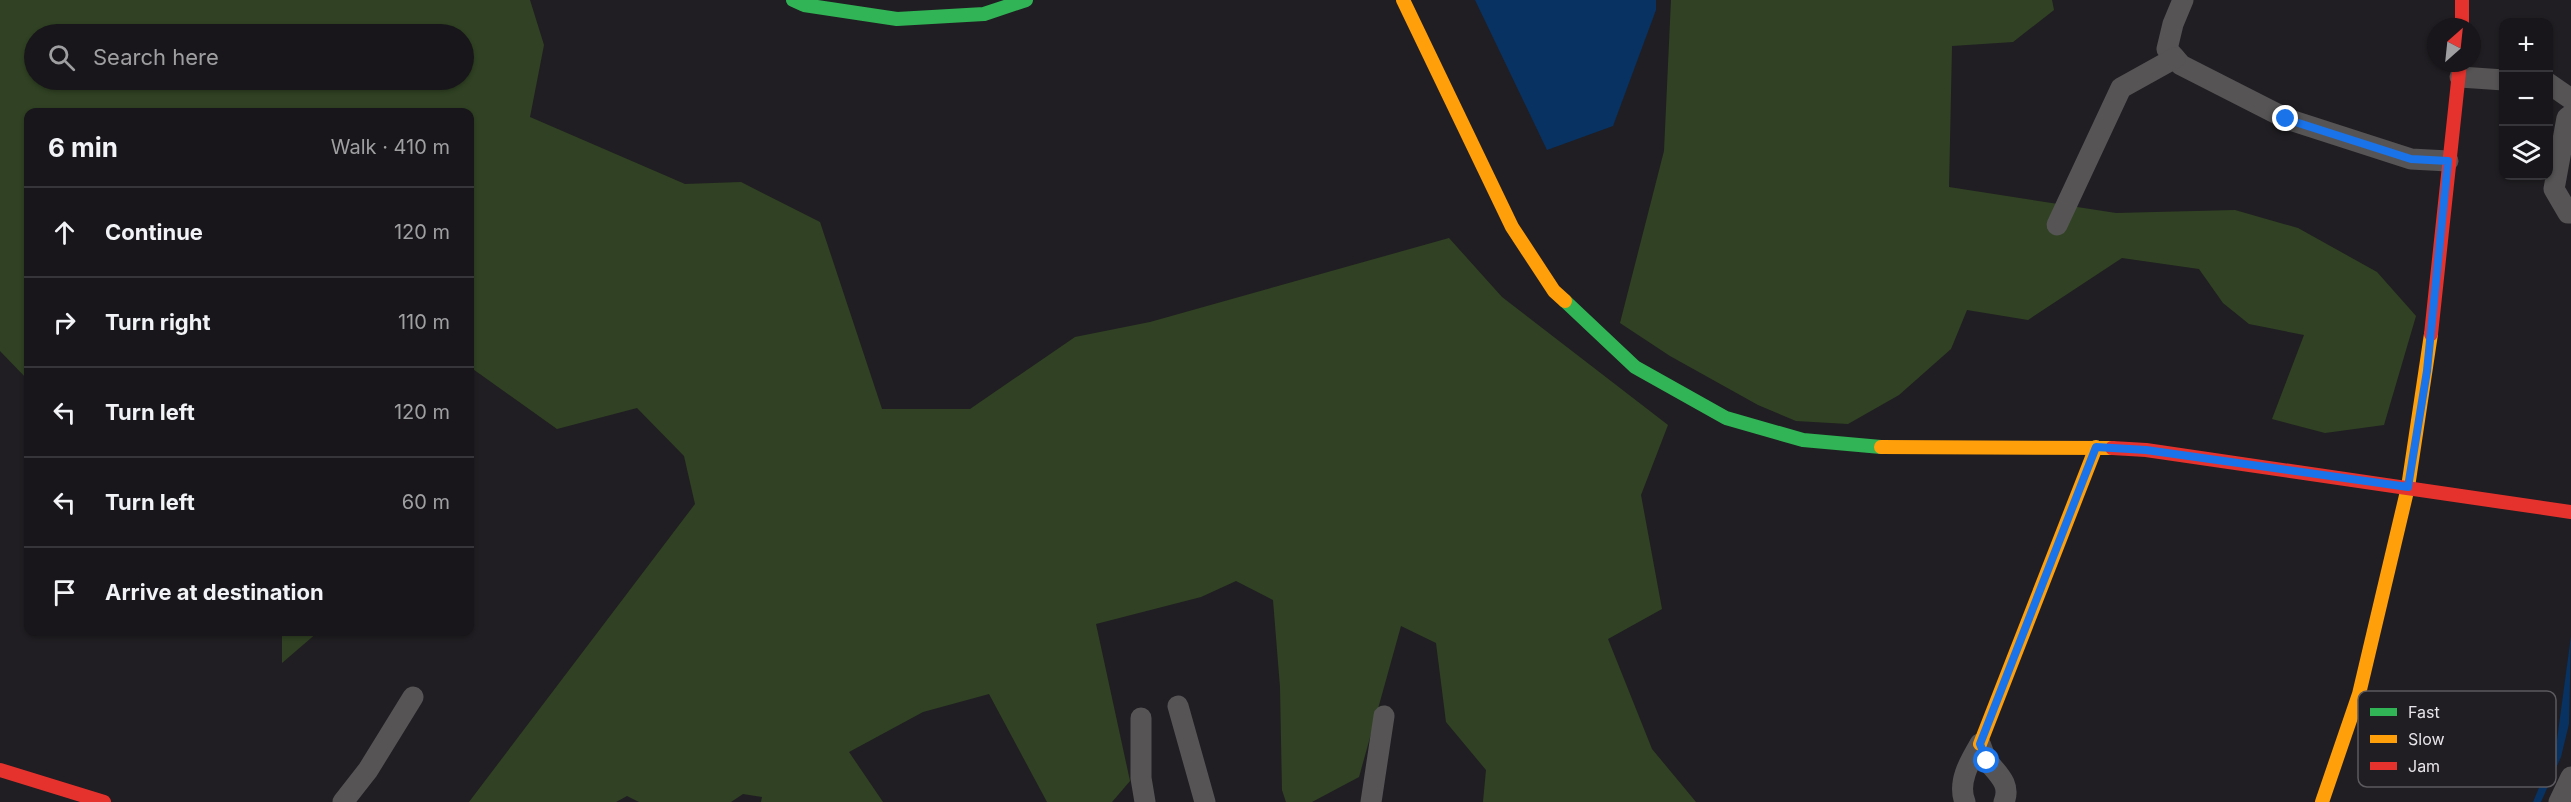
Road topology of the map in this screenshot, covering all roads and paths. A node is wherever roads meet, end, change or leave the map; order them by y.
1 (794, 0) edge
2 (1026, 0) edge
3 (1403, 0) edge
4 (2183, 0) edge
5 (2462, 0) edge
6 (2462, 18) edge
7 (2175, 58) junction
8 (2460, 72) edge
9 (2469, 72) edge
10 (2499, 79) edge
11 (2553, 87) edge
12 (2571, 99) edge
13 (2571, 115) edge
14 (2448, 161) junction
15 (2571, 213) edge
16 (2057, 225) dead end
17 (2096, 447) junction
18 (2408, 487) junction
19 (2564, 511) edge
20 (2360, 691) edge
21 (413, 697) dead end
22 (2358, 697) edge
23 (1178, 706) dead end
24 (1384, 716) dead end
25 (1141, 718) dead end
26 (1980, 744) junction
27 (0, 770) edge
28 (2571, 777) edge
29 (104, 802) edge
30 (343, 802) edge
31 (1144, 802) edge
32 (1205, 802) edge
33 (1371, 802) edge
34 (1965, 802) edge
35 (2004, 802) edge
36 (2322, 802) edge
37 (2559, 802) edge

1 - 2 street
3 - 17 street
4 - 7 street
5 - 6 street
7 - 14 street
7 - 16 street
8 - 14 street
9 - 10 street
11 - 12 street
13 - 15 street
14 - 18 street
17 - 18 street
17 - 26 street
18 - 19 street
18 - 20 street
21 - 30 street
22 - 36 street
23 - 32 street
24 - 33 street
25 - 31 street
26 - 34 street
26 - 35 street
27 - 29 street
28 - 37 street

